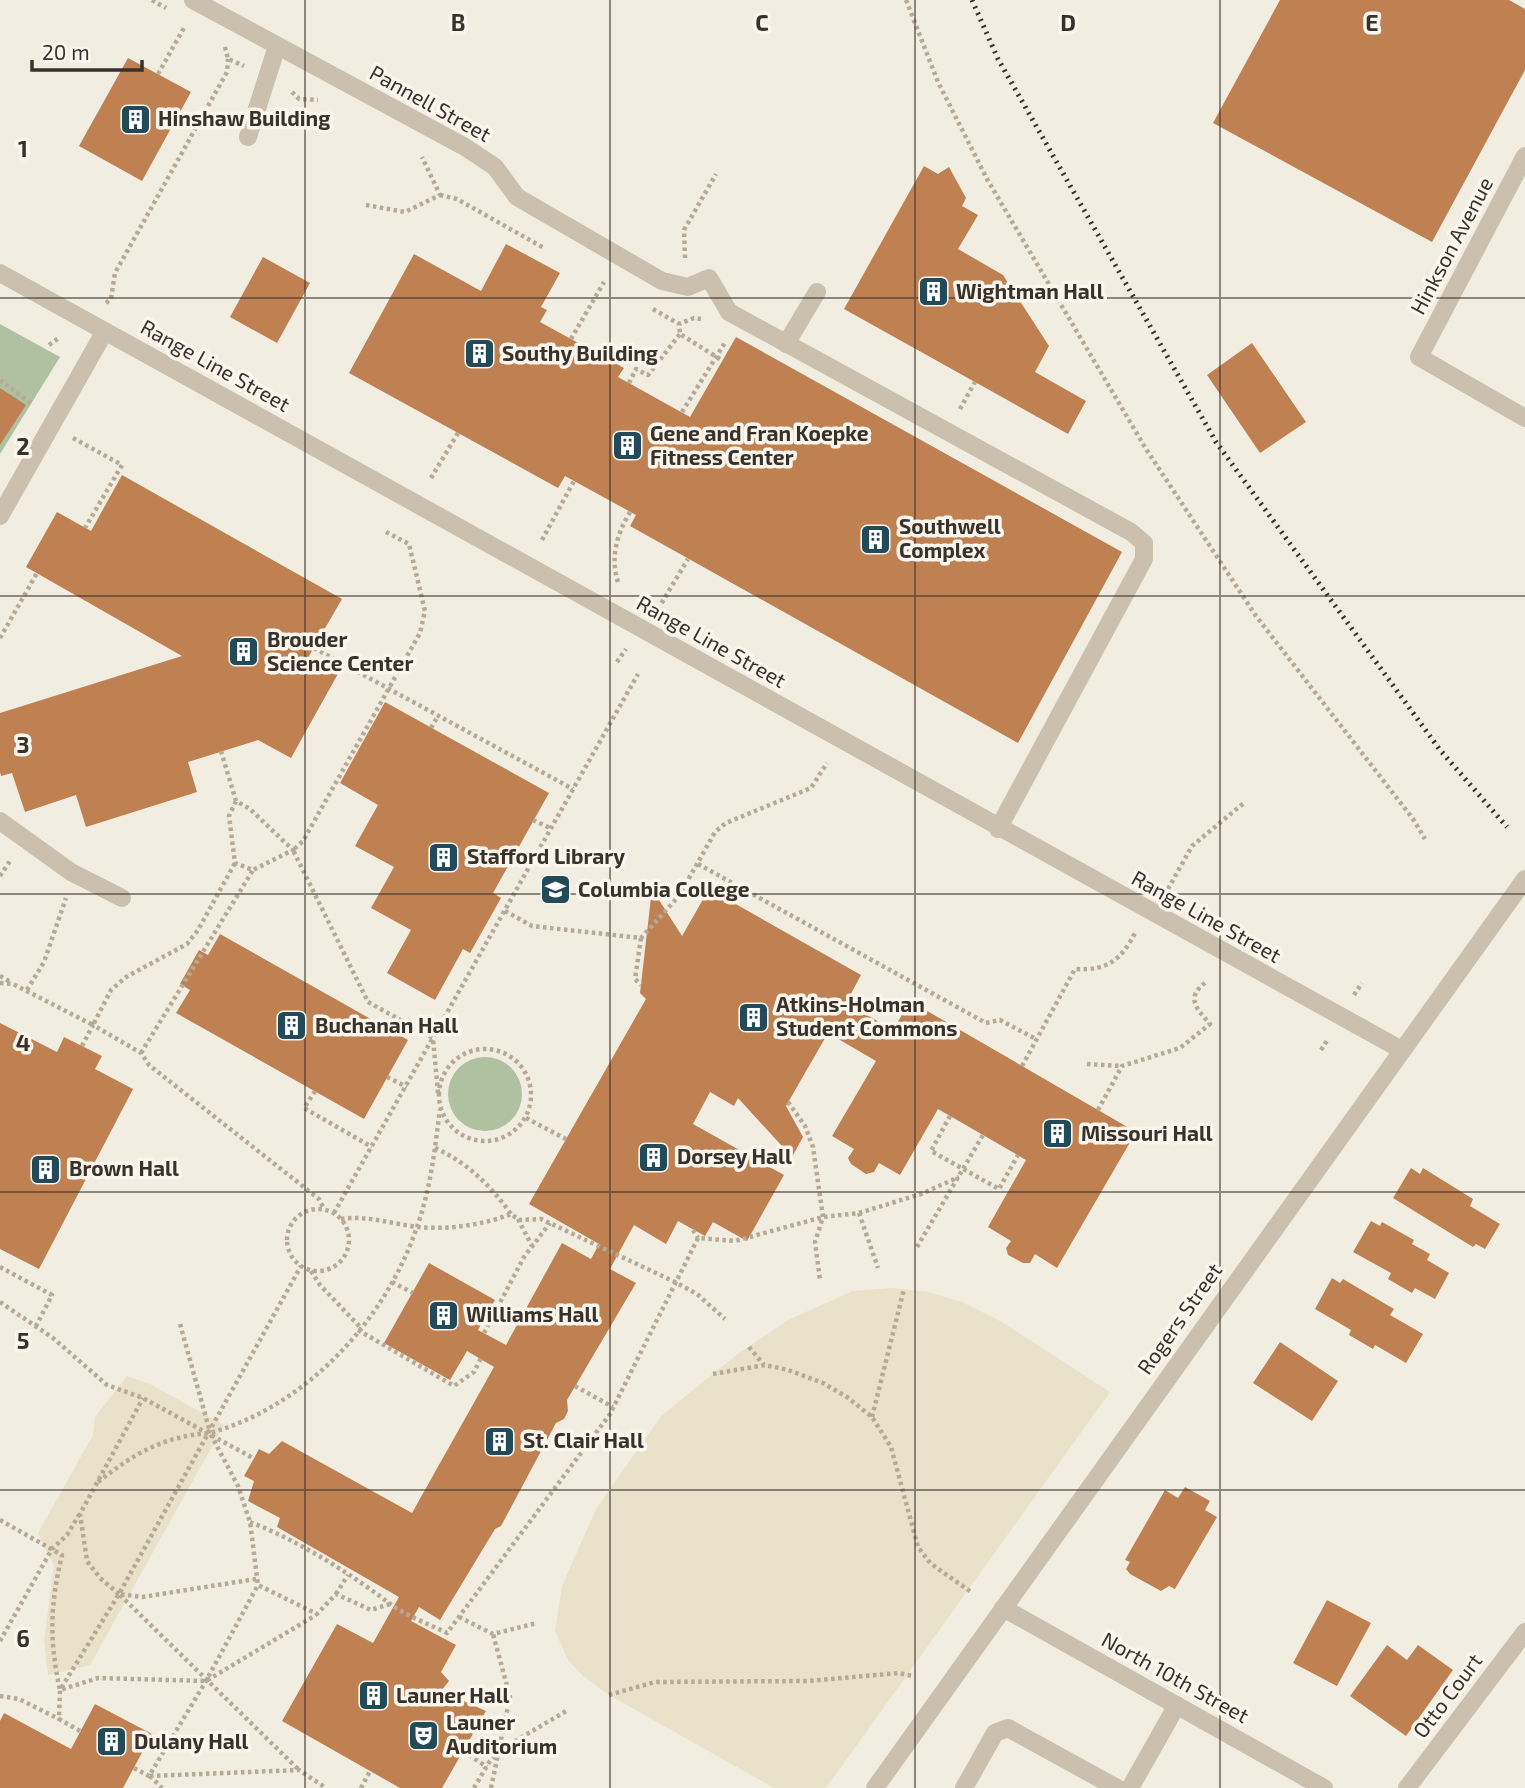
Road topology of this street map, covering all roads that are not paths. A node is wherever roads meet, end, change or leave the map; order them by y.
1 (193, 0) edge
2 (277, 46) junction
3 (248, 137) dead end
4 (1525, 156) edge
5 (0, 272) edge
6 (817, 292) dead end
7 (105, 331) junction
8 (786, 344) junction
9 (1525, 418) edge
10 (0, 516) edge
11 (0, 821) edge
12 (998, 829) junction
13 (1525, 879) edge
14 (122, 898) dead end
15 (1400, 1049) junction
16 (1003, 1608) junction
17 (1525, 1632) edge
18 (1177, 1705) junction
19 (875, 1788) edge
20 (964, 1788) edge
21 (1117, 1788) edge
22 (1130, 1788) edge
23 (1324, 1788) edge
24 (1407, 1788) edge

1 - 2 street, Pannell Street
2 - 3 street
2 - 8 street, Pannell Street
4 - 9 street, Hinkson Avenue
5 - 7 street, Range Line Street
6 - 8 street
7 - 10 street
7 - 12 street, Range Line Street
8 - 12 street
11 - 14 street
12 - 15 street, Range Line Street
13 - 15 street, Rogers Street
15 - 16 street, Rogers Street
16 - 18 street, North 10th Street
16 - 19 street, Rogers Street
17 - 24 street, Otto Court
18 - 22 street
18 - 23 street, North 10th Street
20 - 21 street

